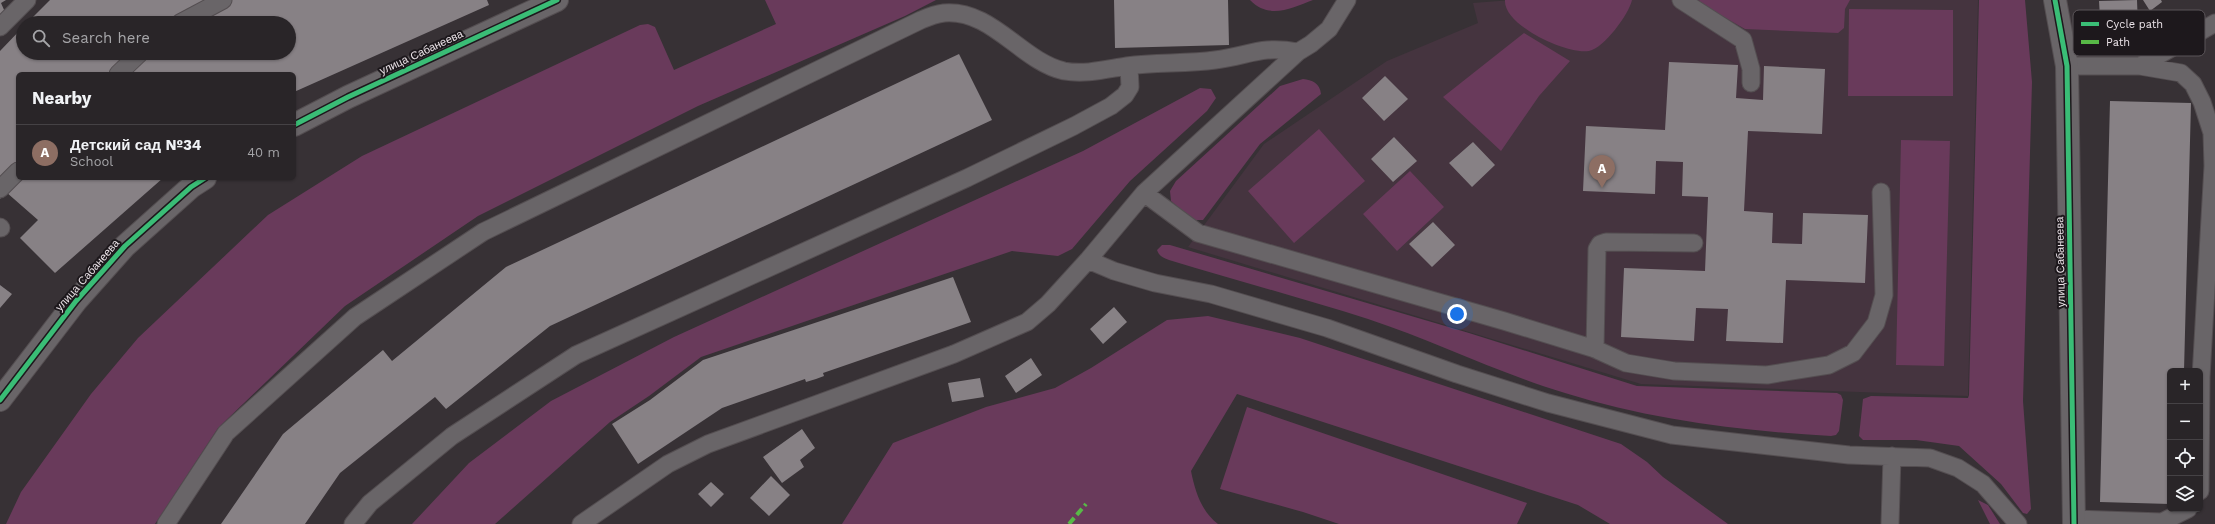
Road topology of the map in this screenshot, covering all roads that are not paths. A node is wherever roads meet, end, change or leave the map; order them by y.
1 (27, 0) edge
2 (223, 0) edge
3 (1347, 0) edge
4 (1681, 0) edge
5 (2055, 0) edge
6 (549, 2) edge
7 (193, 16) edge
8 (2215, 23) edge
9 (0, 27) edge
10 (2205, 29) edge
11 (1298, 52) junction
12 (2157, 56) edge
13 (133, 60) edge
14 (1129, 66) junction
15 (2068, 66) junction
16 (2140, 66) junction
17 (120, 72) edge
18 (1751, 83) dead end
19 (296, 124) edge
20 (16, 173) edge
21 (202, 180) edge
22 (0, 190) edge
23 (1881, 192) dead end
24 (1144, 193) junction
25 (1694, 243) dead end
26 (1088, 260) junction
27 (1595, 349) junction
28 (2208, 377) edge
29 (0, 400) edge
30 (1892, 456) junction
31 (2201, 476) edge
32 (2182, 512) edge
33 (2074, 521) edge
34 (166, 524) edge
35 (353, 524) edge
36 (581, 524) edge
37 (1890, 524) edge
38 (2018, 524) edge

1 - 9 lane
2 - 7 lane
3 - 11 lane
4 - 18 lane
5 - 15 street, улица Сабанеева
6 - 19 street, улица Сабанеева
8 - 10 lane
11 - 14 lane
11 - 24 lane
12 - 16 lane
13 - 17 lane
14 - 34 lane
14 - 35 lane
15 - 16 lane
15 - 33 street, улица Сабанеева
16 - 28 lane
20 - 22 lane
21 - 29 street, улица Сабанеева
23 - 27 lane
24 - 26 lane
24 - 27 lane
25 - 27 lane
26 - 30 lane
26 - 36 lane
28 - 31 lane
30 - 37 lane
30 - 38 lane
32 - 33 lane

